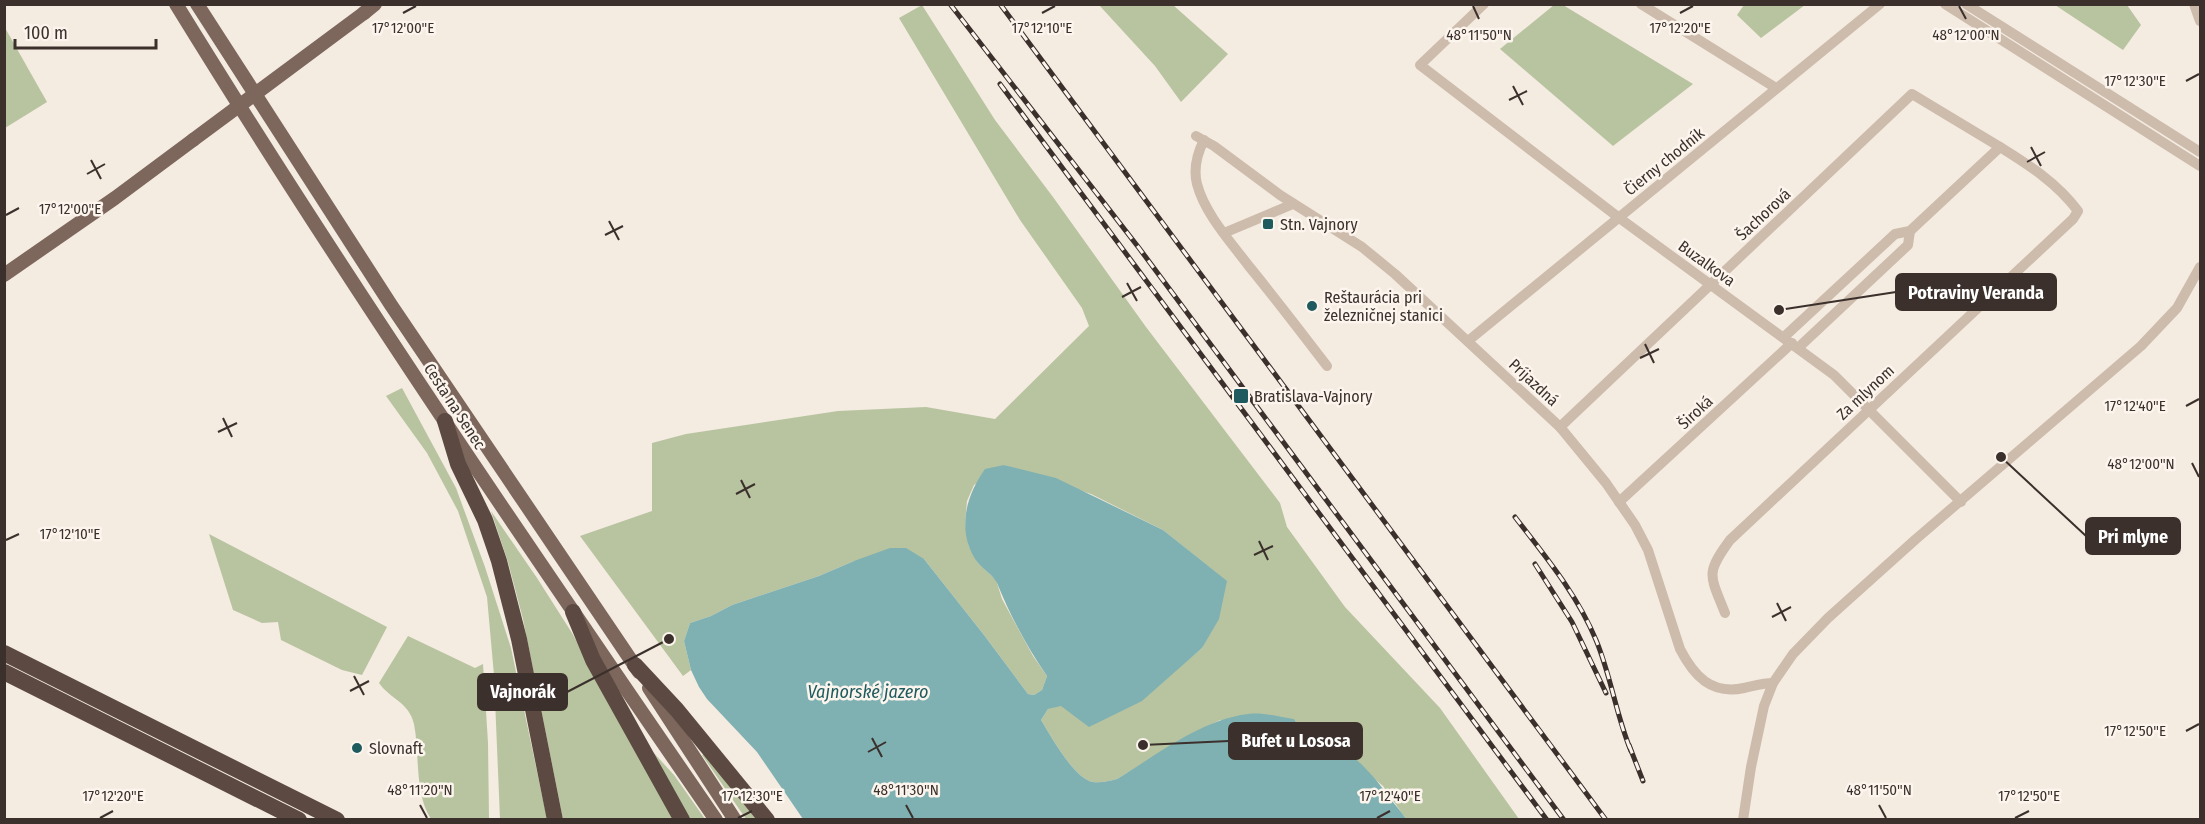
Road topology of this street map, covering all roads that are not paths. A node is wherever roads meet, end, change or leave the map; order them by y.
1 (176, 4) edge
2 (197, 4) edge
3 (1484, 4) edge
4 (1641, 4) edge
5 (1880, 4) edge
6 (1945, 4) edge
7 (1966, 4) edge
8 (2194, 4) edge
9 (370, 9) edge
10 (2200, 21) edge
11 (1776, 88) junction
12 (2000, 147) junction
13 (2200, 152) edge
14 (2200, 166) edge
15 (1293, 204) junction
16 (1618, 217) junction
17 (1910, 231) junction
18 (1224, 233) junction
19 (2200, 267) edge
20 (4, 275) edge
21 (1710, 284) junction
22 (1467, 341) junction
23 (1792, 343) junction
24 (1328, 366) dead end
25 (1870, 409) junction
26 (445, 421) junction
27 (1560, 427) junction
28 (1619, 502) junction
29 (1961, 502) junction
30 (573, 612) junction
31 (1725, 613) dead end
32 (4, 653) edge
33 (635, 665) junction
34 (4, 672) edge
35 (1773, 683) junction
36 (299, 819) edge
37 (337, 819) edge
38 (555, 819) edge
39 (682, 819) edge
40 (716, 819) edge
41 (735, 819) edge
42 (767, 819) edge
43 (1743, 819) edge

1 - 26 main road, Cesta na Senec
2 - 33 main road, Cesta na Senec
3 - 16 street, Buzalkova
4 - 11 street
5 - 11 street, Čierny chodník
6 - 14 street
7 - 13 street
8 - 10 street
9 - 20 main road, bridge
11 - 16 street, Čierny chodník
12 - 17 street, Široká
12 - 21 street, Šachorová
12 - 25 street, Za mlynom
15 - 18 street
15 - 18 street, Príjazdná
15 - 22 street, Príjazdná
16 - 21 street, Buzalkova
16 - 22 street, Čierny chodník
17 - 23 street, Široká
17 - 23 street, Široká
18 - 24 street
19 - 29 street
21 - 23 street, Buzalkova
21 - 27 street, Šachorová
22 - 27 street, Príjazdná
23 - 25 street, Buzalkova
23 - 28 street, Široká
25 - 29 street, Buzalkova
25 - 31 street, Za mlynom
26 - 30 main road, Cesta na Senec
26 - 38 highway
27 - 28 street, Príjazdná
28 - 35 street, Príjazdná
29 - 35 street
30 - 39 highway
30 - 40 main road, Cesta na Senec
32 - 37 highway
33 - 41 main road, Cesta na Senec
33 - 42 highway
34 - 36 highway
35 - 43 street

